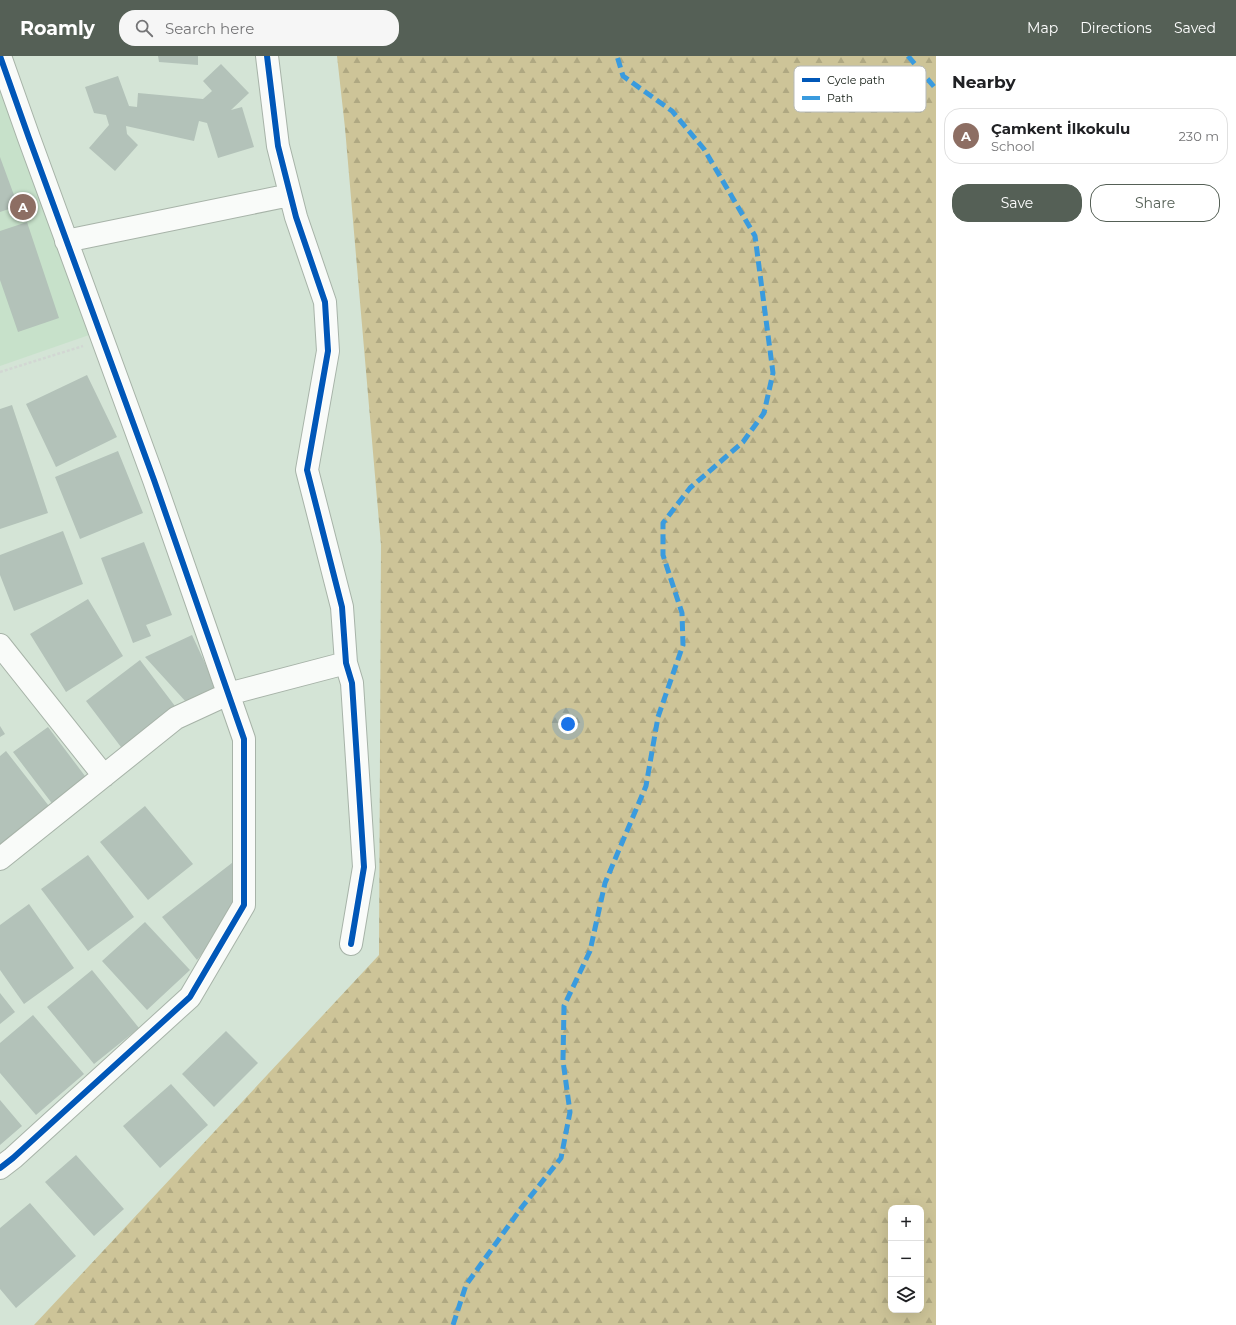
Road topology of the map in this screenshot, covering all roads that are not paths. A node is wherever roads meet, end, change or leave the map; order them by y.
1 (0, 56) edge
2 (267, 56) edge
3 (290, 195) junction
4 (66, 241) junction
5 (0, 645) edge
6 (346, 663) junction
7 (228, 694) junction
8 (104, 776) junction
9 (0, 859) edge
10 (350, 944) dead end
11 (0, 1168) edge

1 - 4 street
2 - 3 street
3 - 4 street
3 - 6 street
4 - 7 street
5 - 8 street
6 - 7 street
6 - 10 street
7 - 8 street
7 - 11 street
8 - 9 street

